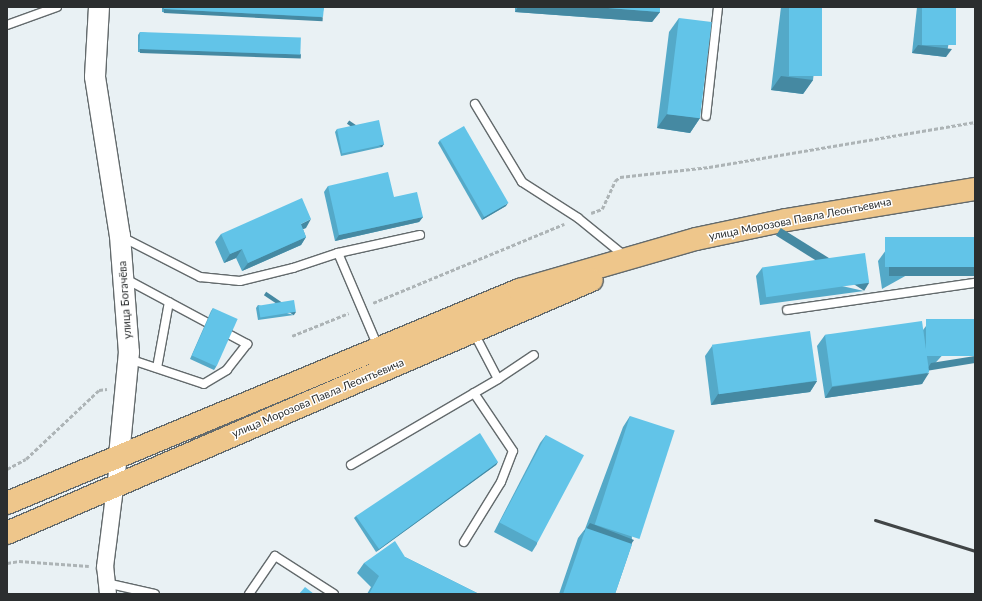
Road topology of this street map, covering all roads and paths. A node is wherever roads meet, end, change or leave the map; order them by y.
1 (57, 7) edge
2 (99, 7) edge
3 (718, 7) edge
4 (7, 25) edge
5 (475, 104) dead end
6 (706, 116) dead end
7 (975, 122) edge
8 (975, 189) edge
9 (578, 218) junction
10 (420, 235) dead end
11 (120, 236) junction
12 (338, 253) junction
13 (626, 258) junction
14 (123, 278) junction
15 (975, 283) edge
16 (169, 302) junction
17 (361, 308) junction
18 (787, 310) dead end
19 (473, 330) junction
20 (292, 336) dead end
21 (378, 348) junction
22 (534, 355) dead end
23 (128, 359) junction
24 (157, 368) junction
25 (498, 379) junction
26 (126, 389) junction
27 (474, 393) junction
28 (119, 456) junction
29 (351, 466) dead end
30 (7, 469) edge
31 (115, 486) junction
32 (7, 503) edge
33 (7, 533) edge
34 (464, 542) dead end
35 (7, 563) edge
36 (105, 567) junction
37 (107, 589) edge
38 (155, 594) edge
39 (249, 594) edge
40 (334, 594) edge

1 - 4 lane
2 - 11 street, улица Богачёва
3 - 6 lane
5 - 9 lane
7 - 9 path
8 - 13 main road, улица Морозова Павла Леонтьевича
9 - 13 lane
9 - 17 path
10 - 12 lane
11 - 12 lane
11 - 14 street, улица Богачёва
12 - 17 lane
13 - 19 main road, улица Морозова Павла Леонтьевича
13 - 21 main road, улица Морозова Павла Леонтьевича
14 - 16 lane
14 - 23 street, улица Богачёва
15 - 18 lane
16 - 24 lane
16 - 24 lane
17 - 20 path
17 - 21 lane
19 - 25 lane
19 - 31 main road, улица Морозова Павла Леонтьевича
21 - 28 main road, улица Морозова Павла Леонтьевича
22 - 25 lane
23 - 24 lane
23 - 26 street, улица Богачёва
25 - 27 lane
26 - 28 street, улица Богачёва
26 - 30 path
27 - 29 lane
27 - 34 lane
28 - 31 street, улица Богачёва
28 - 32 main road, улица Морозова Павла Леонтьевича
31 - 33 main road, улица Морозова Павла Леонтьевича
31 - 36 street, улица Богачёва
35 - 36 path
36 - 37 street, улица Богачёва
37 - 38 lane
39 - 40 lane

